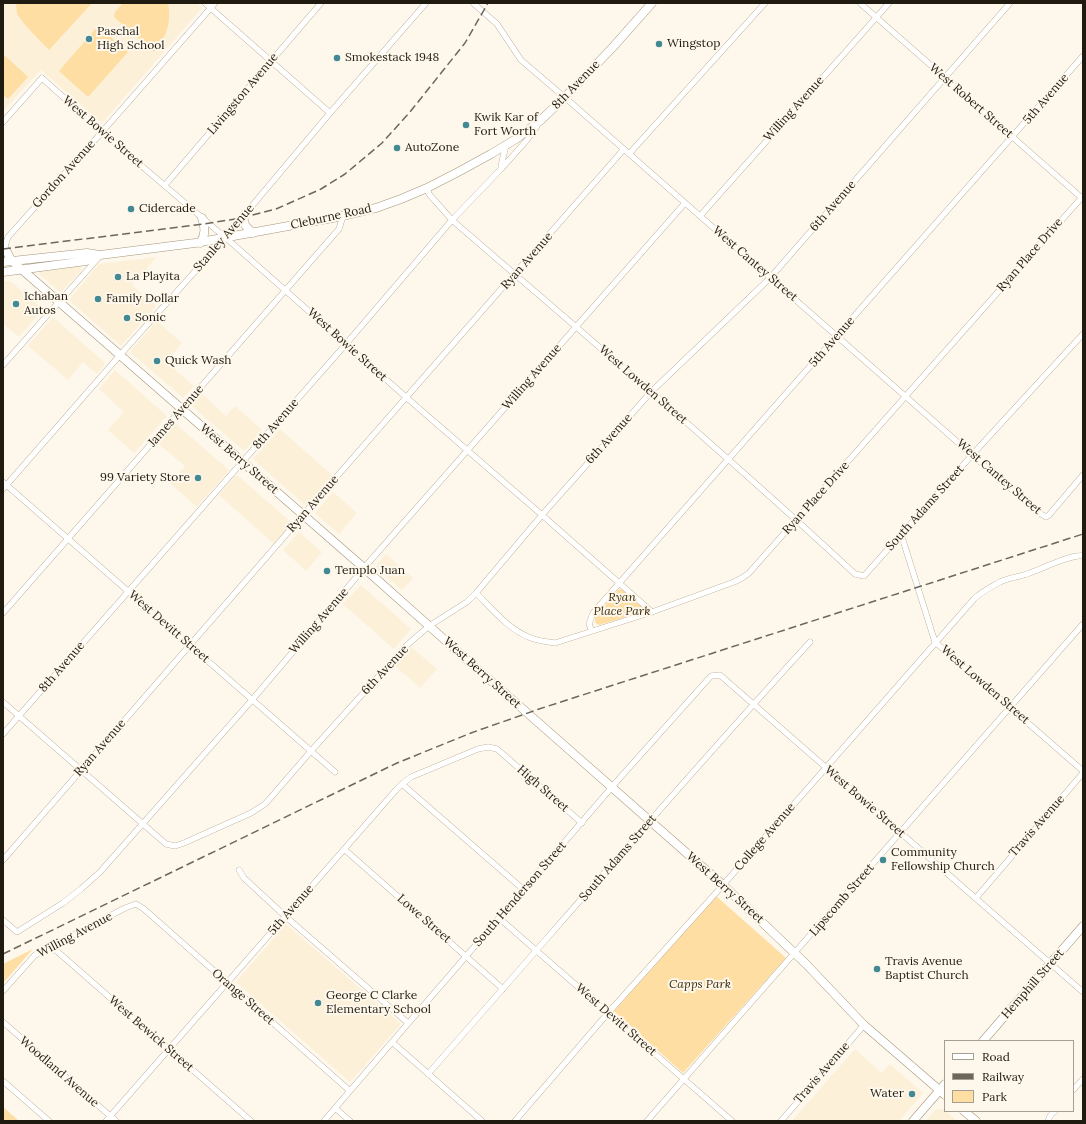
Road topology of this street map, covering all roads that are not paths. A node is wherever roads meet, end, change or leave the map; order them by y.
1 (205, 3) edge
2 (321, 3) edge
3 (426, 3) edge
4 (473, 3) edge
5 (652, 3) edge
6 (765, 3) edge
7 (860, 3) edge
8 (889, 3) edge
9 (1010, 3) edge
10 (213, 5) edge
11 (876, 17) junction
12 (1083, 56) edge
13 (271, 61) junction
14 (945, 78) junction
15 (565, 97) junction
16 (330, 113) junction
17 (541, 120) junction
18 (3, 122) edge
19 (102, 132) junction
20 (1012, 137) junction
21 (506, 145) junction
22 (624, 150) junction
23 (629, 154) junction
24 (501, 169) junction
25 (165, 185) junction
26 (427, 188) junction
27 (1082, 197) edge
28 (685, 203) junction
29 (245, 214) junction
30 (343, 216) junction
31 (700, 216) junction
32 (202, 218) junction
33 (452, 220) junction
34 (254, 233) junction
35 (5, 238) edge
36 (225, 238) junction
37 (200, 242) junction
38 (100, 255) junction
39 (5, 256) edge
40 (22, 270) junction
41 (3, 272) edge
42 (515, 274) junction
43 (770, 278) junction
44 (286, 290) junction
45 (58, 302) junction
46 (576, 327) junction
47 (1082, 335) edge
48 (837, 336) junction
49 (346, 344) junction
50 (120, 355) junction
51 (3, 365) edge
52 (651, 392) junction
53 (906, 397) junction
54 (406, 398) junction
55 (182, 409) junction
56 (468, 450) junction
57 (972, 455) junction
58 (729, 459) junction
59 (242, 462) junction
60 (1083, 475) edge
61 (4, 486) edge
62 (303, 515) junction
63 (542, 515) junction
64 (797, 520) junction
65 (901, 534) junction
66 (68, 539) junction
67 (1083, 556) edge
68 (364, 568) junction
69 (864, 576) joint
70 (620, 583) junction
71 (128, 592) junction
72 (476, 593) junction
73 (652, 612) junction
74 (3, 613) edge
75 (1083, 624) edge
76 (429, 626) junction
77 (592, 631) junction
78 (810, 642) dead end
79 (935, 642) junction
80 (190, 645) junction
81 (720, 675) joint
82 (252, 700) junction
83 (3, 702) edge
84 (753, 704) junction
85 (1010, 708) junction
86 (19, 716) junction
87 (3, 734) edge
88 (311, 751) junction
89 (504, 756) joint
90 (826, 767) junction
91 (81, 770) junction
92 (335, 772) dead end
93 (1083, 772) edge
94 (402, 784) junction
95 (612, 787) junction
96 (650, 821) junction
97 (582, 823) junction
98 (142, 824) junction
99 (900, 832) junction
100 (344, 849) junction
101 (3, 860) edge
102 (239, 870) dead end
103 (723, 885) junction
104 (524, 890) junction
105 (976, 898) junction
106 (136, 904) joint
107 (285, 916) junction
108 (499, 918) junction
109 (3, 920) edge
110 (1083, 926) edge
111 (51, 946) junction
112 (537, 951) junction
113 (796, 953) junction
114 (467, 956) junction
115 (1050, 963) junction
116 (227, 982) junction
117 (503, 989) junction
118 (3, 991) edge
119 (1083, 992) edge
120 (608, 1013) junction
121 (3, 1022) edge
122 (408, 1023) junction
123 (864, 1025) junction
124 (984, 1040) edge
125 (392, 1042) junction
126 (169, 1049) junction
127 (428, 1074) junction
128 (684, 1079) junction
129 (1083, 1079) edge
130 (3, 1081) edge
131 (1074, 1089) edge
132 (943, 1090) edge
133 (350, 1091) junction
134 (335, 1108) junction
135 (965, 1112) edge
136 (1053, 1112) edge
137 (110, 1116) junction
138 (49, 1121) edge
139 (106, 1121) edge
140 (116, 1121) edge
141 (251, 1121) edge
142 (324, 1121) edge
143 (350, 1121) edge
144 (482, 1121) edge
145 (515, 1121) edge
146 (647, 1121) edge
147 (732, 1121) edge
148 (781, 1121) edge
149 (913, 1121) edge
150 (976, 1121) edge
151 (1048, 1121) edge

1 - 10 street
2 - 13 street, Livingston Avenue
3 - 16 street, Stanley Avenue
4 - 15 street, West Cantey Street
5 - 15 main road, 8th Avenue
6 - 23 street
7 - 11 street, West Robert Street
8 - 11 street, Willing Avenue
9 - 14 street, 6th Avenue
10 - 13 street
10 - 19 street, Gordon Avenue
11 - 14 street, West Robert Street
11 - 31 street, Willing Avenue
12 - 20 street, 5th Avenue
13 - 16 street
13 - 25 street, Livingston Avenue
14 - 20 street, West Robert Street
14 - 43 street, 6th Avenue
15 - 17 main road, 8th Avenue
15 - 22 street, West Cantey Street
16 - 29 street, Stanley Avenue
17 - 21 main road, Cleburne Road
17 - 24 street, 8th Avenue
18 - 19 street, West Bowie Street
19 - 25 street, West Bowie Street
19 - 35 street, Gordon Avenue
20 - 27 street, West Robert Street
20 - 48 street, 5th Avenue
21 - 24 street
21 - 26 main road, Cleburne Road
22 - 23 street, West Cantey Street
22 - 42 street, Ryan Avenue
23 - 28 street, West Cantey Street
24 - 33 street, 8th Avenue
25 - 32 street, West Bowie Street
26 - 30 main road, Cleburne Road
26 - 33 street, West Lowden Street
27 - 53 street, Ryan Place Drive
28 - 31 street, West Cantey Street
28 - 46 street, Willing Avenue
29 - 34 main road
29 - 36 street, Stanley Avenue
30 - 34 main road, Cleburne Road
30 - 44 street, James Avenue
31 - 43 street, West Cantey Street
32 - 36 street, West Bowie Street
32 - 37 main road
33 - 42 street, West Lowden Street
33 - 49 street, 8th Avenue
34 - 36 main road, Cleburne Road
35 - 39 street, Gordon Avenue
36 - 37 main road, Cleburne Road
36 - 44 street, West Bowie Street
36 - 50 street, Stanley Avenue
37 - 38 main road, Cleburne Road
38 - 39 main road, Cleburne Road
38 - 40 main road, Cleburne Road
38 - 45 street
39 - 40 main road, West Berry Street
40 - 41 main road, Cleburne Road
40 - 45 main road, West Berry Street
42 - 46 street, West Lowden Street
42 - 54 street, Ryan Avenue
43 - 48 street, West Cantey Street
43 - 52 street, 6th Avenue
44 - 49 street, West Bowie Street
44 - 55 street, James Avenue
45 - 50 main road, West Berry Street
45 - 51 street
46 - 52 street, West Lowden Street
46 - 56 street, Willing Avenue
47 - 57 street, South Adams Street
48 - 53 street, West Cantey Street
48 - 58 street, 5th Avenue
49 - 54 street, West Bowie Street
49 - 59 street, 8th Avenue
50 - 55 main road, West Berry Street
50 - 61 street, Stanley Avenue
52 - 58 street, West Lowden Street
52 - 63 street, 6th Avenue
53 - 57 street, West Cantey Street
53 - 64 street, Ryan Place Drive
54 - 56 street, West Bowie Street
54 - 62 street, Ryan Avenue
55 - 59 main road, West Berry Street
55 - 66 street, James Avenue
56 - 63 street, West Bowie Street
56 - 68 street, Willing Avenue
57 - 60 street, West Cantey Street
57 - 65 street, South Adams Street
58 - 64 street, West Lowden Street
58 - 70 street, 5th Avenue
59 - 62 main road, West Berry Street
59 - 71 street, 8th Avenue
61 - 66 street, West Devitt Street
62 - 68 main road, West Berry Street
62 - 80 street, Ryan Avenue
63 - 70 street, West Bowie Street
63 - 72 street, 6th Avenue
64 - 69 street, West Lowden Street
64 - 73 street, Ryan Place Drive
65 - 69 street, South Adams Street
65 - 79 street, West Lowden Street
66 - 71 street, West Devitt Street
66 - 74 street, James Avenue
67 - 79 street, College Avenue
68 - 76 main road, West Berry Street
68 - 82 street, Willing Avenue
70 - 73 street, West Bowie Street
70 - 77 street, 5th Avenue
71 - 80 street, West Devitt Street
71 - 86 street, 8th Avenue
72 - 76 street, 6th Avenue
72 - 77 street, Ryan Place Drive
73 - 77 street, Ryan Place Drive
75 - 85 street, Lipscomb Street
76 - 88 street, 6th Avenue
76 - 95 main road, West Berry Street
78 - 84 street, South Adams Street
79 - 85 street, West Lowden Street
79 - 90 street, College Avenue
80 - 82 street, West Devitt Street
80 - 91 street, Ryan Avenue
81 - 84 street, West Bowie Street
81 - 95 street, South Henderson Street
82 - 88 street, West Devitt Street
82 - 98 street, Willing Avenue
83 - 86 street
84 - 90 street, West Bowie Street
84 - 96 street, South Adams Street
85 - 93 street, West Lowden Street
85 - 99 street, Lipscomb Street
86 - 87 street, 8th Avenue
86 - 91 street
88 - 92 street, West Devitt Street
88 - 98 street, 6th Avenue
89 - 94 street, 5th Avenue
89 - 97 street, High Street
90 - 99 street, West Bowie Street
90 - 103 street, College Avenue
91 - 98 street
91 - 101 street, Ryan Avenue
93 - 105 street, Travis Avenue
94 - 100 street, 5th Avenue
94 - 104 street
95 - 96 main road, West Berry Street
95 - 97 street, South Henderson Street
96 - 103 main road, West Berry Street
96 - 112 street, South Adams Street
97 - 104 street, South Henderson Street
98 - 109 street, Willing Avenue
99 - 105 street, West Bowie Street
99 - 113 street, Lipscomb Street
100 - 107 street, 5th Avenue
100 - 114 street, Lowe Street
102 - 107 street
103 - 113 main road, West Berry Street
103 - 120 street, College Avenue
104 - 108 street, South Henderson Street
105 - 115 street, West Bowie Street
106 - 111 street, Willing Avenue
106 - 116 street, Orange Street
107 - 116 street, 5th Avenue
107 - 122 street
108 - 112 street, West Devitt Street
108 - 114 street, South Henderson Street
110 - 115 main road, Hemphill Street
111 - 118 street, Willing Avenue
111 - 126 street, West Bewick Street
112 - 117 street, South Adams Street
112 - 120 street, West Devitt Street
113 - 123 main road, West Berry Street
113 - 128 street, Lipscomb Street
114 - 117 street, Lowe Street
114 - 122 street, South Henderson Street
115 - 119 street, West Bowie Street
115 - 124 main road, Hemphill Street
116 - 126 street, 5th Avenue
116 - 133 street, Orange Street
117 - 127 street, South Adams Street
120 - 128 street, West Devitt Street
120 - 145 street, College Avenue
121 - 137 street, Woodland Avenue
122 - 125 street, South Henderson Street
123 - 132 main road, West Berry Street
123 - 148 street, Travis Avenue
125 - 127 street
125 - 133 street, South Henderson Street
126 - 137 street, 5th Avenue
126 - 141 street, West Bewick Street
127 - 144 street
128 - 146 street, Lipscomb Street
128 - 147 street, West Devitt Street
129 - 131 street
130 - 138 street
132 - 149 main road
133 - 134 street, South Henderson Street
134 - 142 street, South Henderson Street
134 - 143 street
135 - 150 main road
136 - 151 street
137 - 139 street, 5th Avenue
137 - 140 street, Woodland Avenue

